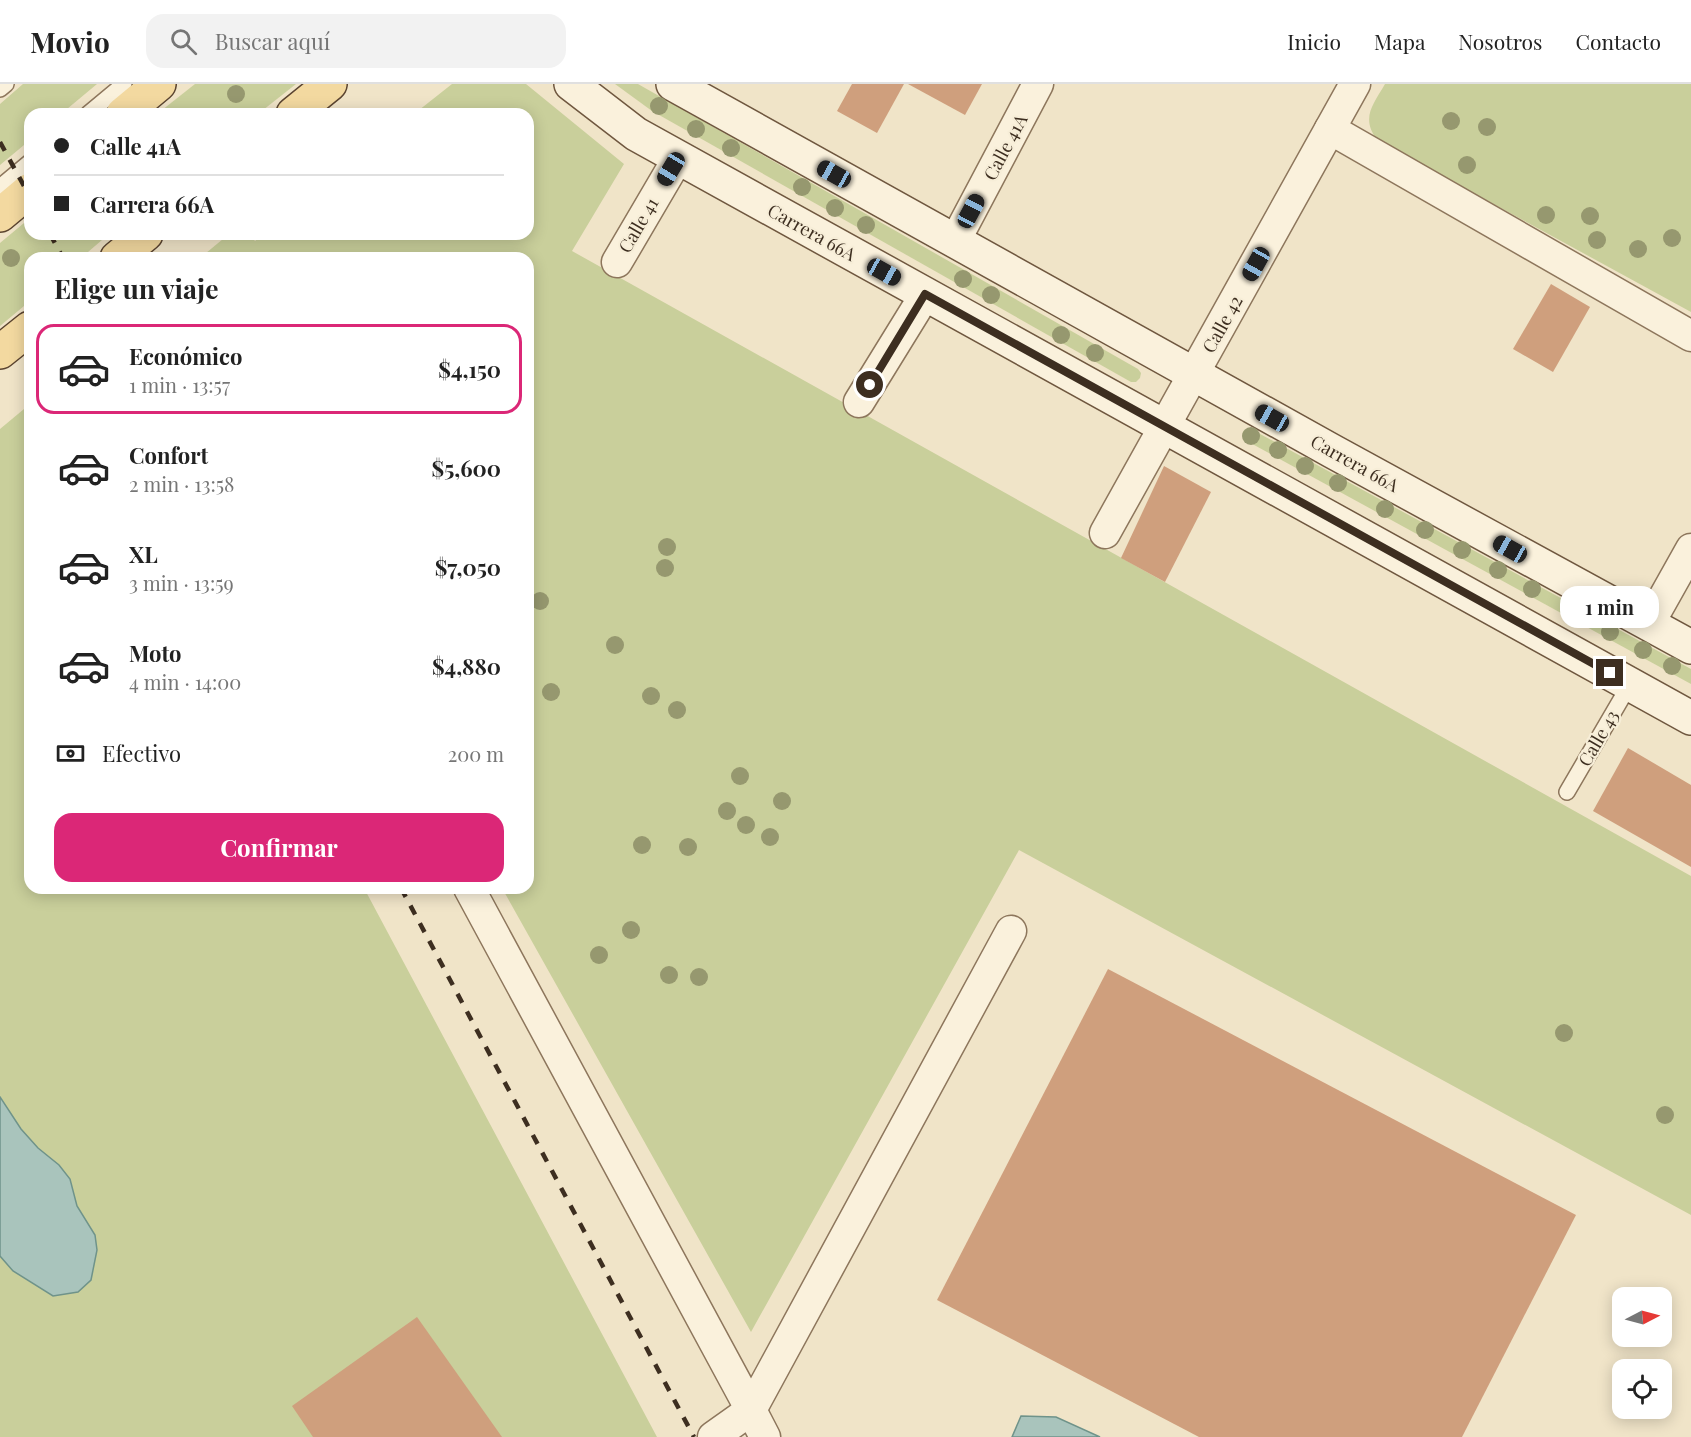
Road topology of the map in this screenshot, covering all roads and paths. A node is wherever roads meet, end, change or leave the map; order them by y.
1 (6, 84) edge
2 (124, 84) edge
3 (159, 84) edge
4 (330, 84) edge
5 (571, 84) edge
6 (673, 84) edge
7 (1038, 84) edge
8 (1355, 84) edge
9 (0, 89) edge
10 (95, 108) edge
11 (130, 108) edge
12 (300, 108) edge
13 (1330, 129) junction
14 (678, 158) junction
15 (24, 167) edge
16 (0, 187) edge
17 (24, 195) edge
18 (0, 215) edge
19 (139, 240) edge
20 (955, 241) junction
21 (124, 252) edge
22 (617, 262) dead end
23 (925, 294) junction
24 (24, 333) edge
25 (1691, 336) edge
26 (0, 352) edge
27 (1194, 374) junction
28 (859, 402) dead end
29 (1165, 428) junction
30 (1105, 532) dead end
31 (1691, 549) edge
32 (1649, 624) junction
33 (1691, 647) edge
34 (1630, 684) junction
35 (1691, 718) edge
36 (1567, 792) dead end
37 (472, 894) edge
38 (1011, 931) dead end
39 (751, 1410) junction
40 (712, 1437) edge
41 (765, 1437) edge

1 - 9 lane
2 - 10 lane
3 - 11 main road
4 - 12 main road
5 - 14 street, Carrera 66A
6 - 20 street, Carrera 66A
7 - 20 street, Calle 41A
8 - 13 street, Calle 42
13 - 25 street
13 - 27 street, Calle 42
14 - 22 street, Calle 41
14 - 23 street, Carrera 66A
15 - 16 lane
17 - 18 main road
19 - 21 main road
20 - 27 street, Carrera 66A
23 - 28 street
23 - 29 street, Carrera 66A
24 - 26 main road
27 - 29 street, Calle 42
27 - 32 street, Carrera 66A
29 - 30 street, Calle 42
29 - 34 street, Carrera 66A
31 - 32 street
32 - 33 street, Carrera 66A
34 - 35 street, Carrera 66A
34 - 36 lane, Calle 43
37 - 39 street
38 - 39 street
39 - 40 street
39 - 41 street

